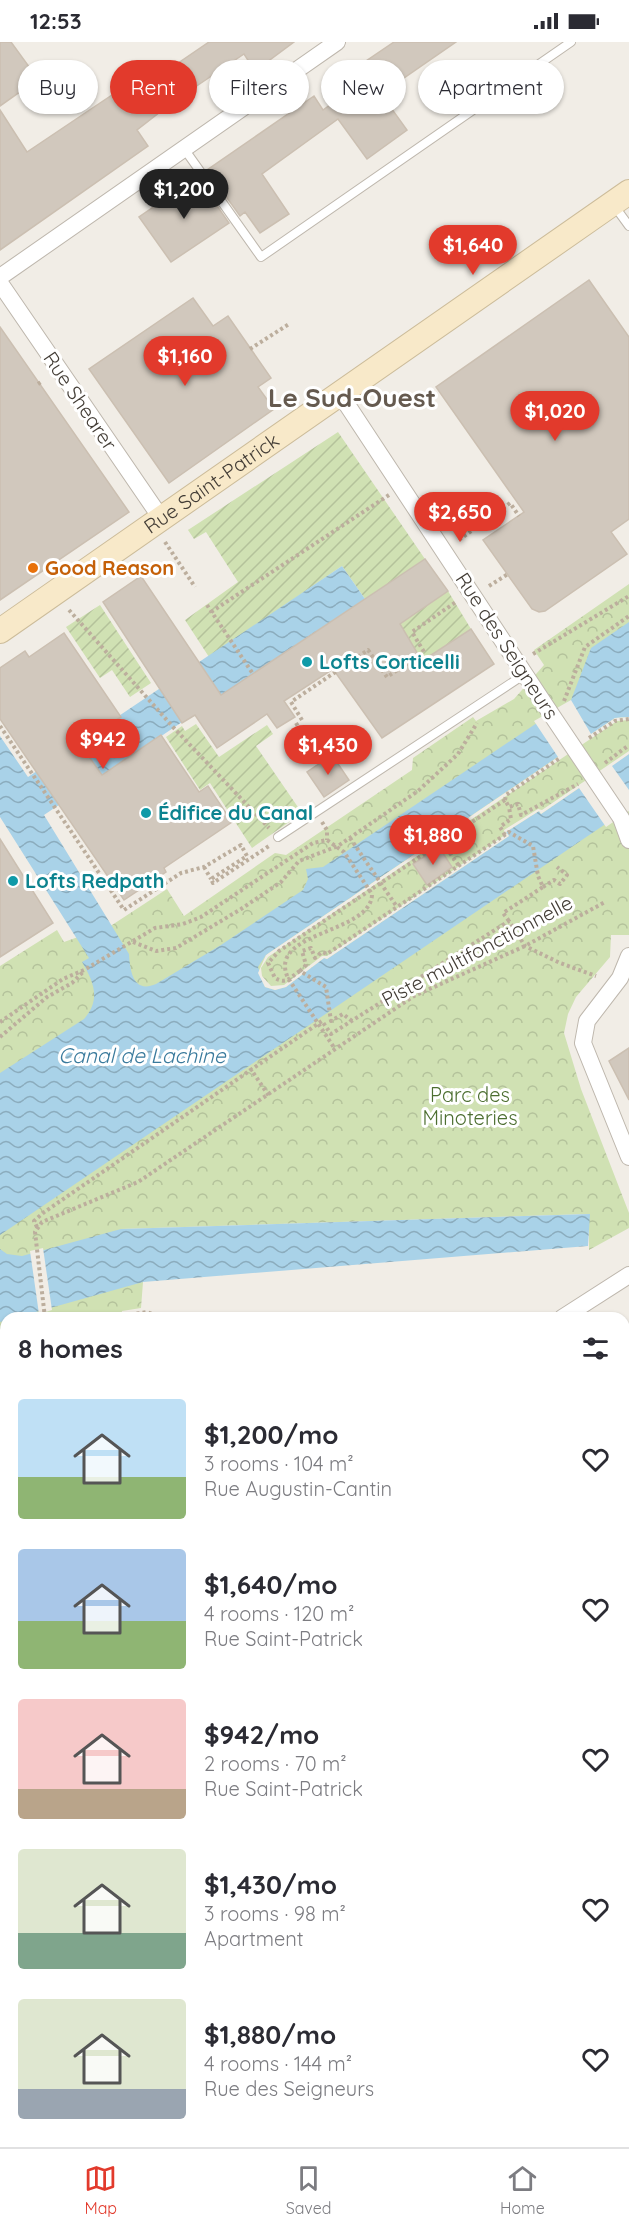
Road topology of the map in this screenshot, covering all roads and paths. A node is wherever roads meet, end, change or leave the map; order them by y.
1 (337, 42) edge
2 (571, 42) edge
3 (184, 150) junction
4 (621, 198) edge
5 (629, 226) edge
6 (0, 277) edge
7 (0, 283) edge
8 (289, 324) dead end
9 (250, 349) dead end
10 (340, 394) junction
11 (389, 495) dead end
12 (485, 512) dead end
13 (519, 516) dead end
14 (161, 518) junction
15 (489, 518) junction
16 (459, 540) dead end
17 (165, 542) dead end
18 (507, 574) dead end
19 (489, 586) dead end
20 (195, 587) dead end
21 (629, 596) edge
22 (458, 601) dead end
23 (207, 604) dead end
24 (69, 610) dead end
25 (211, 612) junction
26 (629, 616) edge
27 (0, 631) edge
28 (533, 654) dead end
29 (253, 674) dead end
30 (525, 674) junction
31 (564, 701) dead end
32 (302, 720) dead end
33 (296, 723) dead end
34 (0, 726) edge
35 (302, 733) dead end
36 (458, 754) dead end
37 (577, 784) dead end
38 (509, 807) junction
39 (507, 833) junction
40 (278, 837) junction
41 (350, 838) junction
42 (629, 840) edge
43 (443, 843) junction
44 (338, 846) junction
45 (459, 866) junction
46 (204, 867) junction
47 (556, 867) dead end
48 (211, 879) junction
49 (382, 884) junction
50 (543, 887) junction
51 (370, 891) junction
52 (605, 902) dead end
53 (397, 907) junction
54 (509, 921) junction
55 (133, 942) junction
56 (297, 942) junction
57 (525, 946) junction
58 (302, 951) junction
59 (629, 956) edge
60 (84, 970) junction
61 (301, 972) junction
62 (596, 976) dead end
63 (290, 982) junction
64 (352, 1021) junction
65 (0, 1022) edge
66 (318, 1024) junction
67 (0, 1037) edge
68 (335, 1049) junction
69 (250, 1068) junction
70 (269, 1096) junction
71 (629, 1157) edge
72 (37, 1227) junction
73 (629, 1275) edge
74 (44, 1312) edge
75 (571, 1312) edge

1 - 3 street
2 - 3 lane
3 - 6 street
4 - 5 lane
4 - 10 main road, Rue Saint-Patrick
7 - 14 street, Rue Shearer
8 - 9 path
10 - 14 main road, Rue Saint-Patrick
10 - 30 street, Rue des Seigneurs
11 - 25 path
12 - 15 path
13 - 15 path
14 - 27 main road, Rue Saint-Patrick
15 - 16 path
17 - 20 path
18 - 19 path
21 - 28 path
22 - 32 path
23 - 25 path
24 - 40 path
25 - 29 path
26 - 31 path
30 - 40 lane
30 - 42 street, Rue des Seigneurs, bridge
33 - 35 path
34 - 46 path
36 - 41 path
37 - 38 path
38 - 39 path
38 - 43 path
39 - 45 path
39 - 50 path
40 - 48 path
41 - 44 path
41 - 49 path
43 - 45 path
43 - 49 path
44 - 51 path
44 - 55 path
44 - 55 path
45 - 53 path
46 - 48 path
46 - 48 path
47 - 50 path
49 - 51 path
49 - 53 path
50 - 54 path
51 - 56 path
51 - 56 path
52 - 57 path, Piste multifonctionnelle
53 - 58 path
54 - 57 path
54 - 64 path
55 - 60 path
56 - 58 path
56 - 63 path
56 - 63 path
57 - 62 path
57 - 68 path, Piste multifonctionnelle
58 - 61 path
59 - 71 street
60 - 65 path
60 - 67 path
61 - 63 path
61 - 64 path
63 - 66 path
64 - 66 path
66 - 68 path
66 - 69 path
68 - 70 path, Piste multifonctionnelle
69 - 70 path
69 - 72 path
70 - 72 path, Piste multifonctionnelle
72 - 74 path
73 - 75 street

